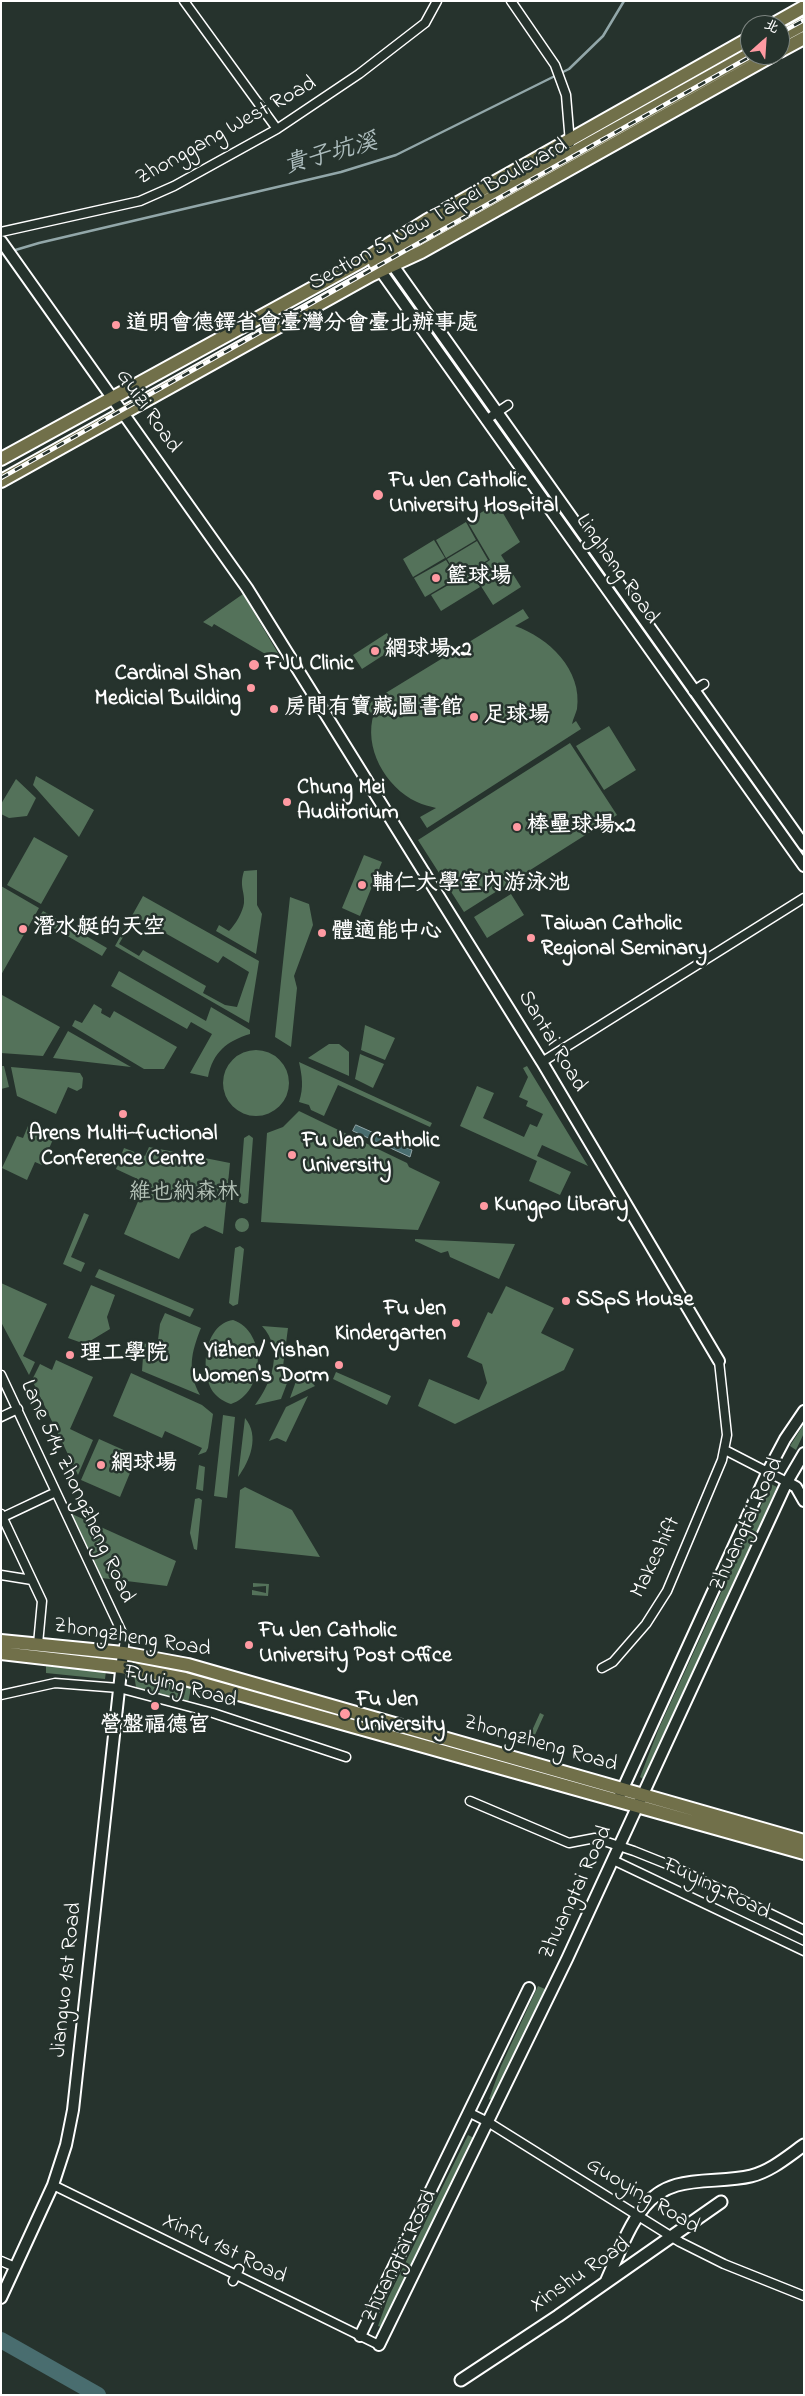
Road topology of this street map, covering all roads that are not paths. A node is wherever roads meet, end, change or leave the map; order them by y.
1 (184, 1) edge
2 (437, 1) edge
3 (511, 1) edge
4 (804, 7) edge
5 (790, 15) edge
6 (804, 24) edge
7 (790, 32) edge
8 (804, 38) edge
9 (740, 44) edge
10 (790, 46) edge
11 (740, 60) edge
12 (755, 65) edge
13 (277, 129) junction
14 (570, 140) junction
15 (570, 154) junction
16 (571, 167) junction
17 (1, 232) edge
18 (3, 243) edge
19 (362, 262) junction
20 (379, 268) junction
21 (112, 397) junction
22 (508, 405) dead end
23 (497, 413) junction
24 (124, 414) junction
25 (486, 420) junction
26 (1, 459) edge
27 (1, 481) edge
28 (247, 588) joint
29 (704, 684) dead end
30 (693, 691) junction
31 (804, 845) edge
32 (804, 866) edge
33 (804, 898) edge
34 (542, 1062) junction
35 (719, 1361) joint
36 (1, 1375) edge
37 (18, 1409) junction
38 (804, 1411) edge
39 (1, 1417) edge
40 (725, 1450) junction
41 (804, 1453) edge
42 (768, 1472) junction
43 (788, 1482) junction
44 (56, 1492) junction
45 (804, 1501) edge
46 (2, 1517) edge
47 (1, 1575) edge
48 (32, 1580) junction
49 (1, 1641) edge
50 (38, 1644) junction
51 (1, 1653) edge
52 (123, 1653) junction
53 (122, 1667) junction
54 (602, 1668) dead end
55 (204, 1670) junction
56 (201, 1683) junction
57 (119, 1688) junction
58 (1, 1695) edge
59 (346, 1757) dead end
60 (620, 1795) junction
61 (470, 1801) dead end
62 (642, 1801) junction
63 (804, 1841) edge
64 (620, 1846) junction
65 (804, 1853) edge
66 (613, 1860) junction
67 (804, 1930) edge
68 (804, 1951) edge
69 (529, 1988) dead end
70 (470, 2113) junction
71 (488, 2122) junction
72 (804, 2145) edge
73 (53, 2185) junction
74 (721, 2202) dead end
75 (638, 2216) junction
76 (672, 2237) junction
77 (1, 2261) edge
78 (15, 2267) junction
79 (605, 2284) junction
80 (804, 2296) edge
81 (1, 2298) edge
82 (360, 2336) junction
83 (379, 2345) joint
84 (461, 2380) dead end

1 - 13 street
2 - 13 street, Zhonggang West Road
3 - 14 street
4 - 5 main road
6 - 7 main road
8 - 10 main road
9 - 14 main road, Section 5, New Taipei Boulevard
11 - 15 main road, Section 5, New Taipei Boulevard
12 - 16 main road, Section 5, New Taipei Boulevard
13 - 17 street, Zhonggang West Road
14 - 15 street
14 - 19 main road, Section 5, New Taipei Boulevard
15 - 16 street
15 - 20 main road, Section 5, New Taipei Boulevard
16 - 20 main road, Section 5, New Taipei Boulevard
18 - 21 street, Guizi Road
19 - 20 main road
19 - 21 main road, Section 5, New Taipei Boulevard
20 - 23 street, Linghang Road
20 - 24 main road, Section 5, New Taipei Boulevard
20 - 25 street, Linghang Road
21 - 24 street, Guizi Road
21 - 26 main road, Section 5, New Taipei Boulevard
22 - 23 street
23 - 25 street
23 - 30 street, Linghang Road
24 - 27 main road, Section 5, New Taipei Boulevard
24 - 28 street, Guizi Road
25 - 32 street, Linghang Road
28 - 34 street, Santai Road
29 - 30 street
30 - 31 street, Linghang Road
33 - 34 street
34 - 35 street, Santai Road
35 - 40 street, Santai Road
36 - 37 street, Lane 514, Zhongzheng Road
37 - 39 street
37 - 44 street, Lane 514, Zhongzheng Road
38 - 42 street, Zhuangtai Road
40 - 42 street
40 - 54 street, Makeshift
41 - 43 street, Zhuangtai Road
42 - 43 street
42 - 60 street, Zhuangtai Road
43 - 45 street
43 - 62 street, Zhuangtai Road
44 - 46 street
44 - 52 street, Lane 514, Zhongzheng Road
46 - 48 street
47 - 48 street
48 - 50 street
49 - 50 main road, Zhongzheng Road
50 - 52 main road, Zhongzheng Road
51 - 53 main road, Zhongzheng Road
52 - 53 street, Jianguo 1st Road
52 - 55 main road, Zhongzheng Road
53 - 56 main road, Zhongzheng Road
53 - 57 street, Jianguo 1st Road
55 - 56 main road
55 - 60 main road, Zhongzheng Road
56 - 60 main road, Zhongzheng Road
57 - 58 street, Fuying Road
57 - 59 street, Fuying Road
57 - 73 street, Jianguo 1st Road
60 - 62 main road, Zhongzheng Road
61 - 64 street
62 - 63 main road, Zhongzheng Road
62 - 64 street, Zhuangtai Road
62 - 65 main road, Zhongzheng Road
64 - 66 street, Zhuangtai Road
64 - 67 street
66 - 68 street, Fuying Road
66 - 71 street, Zhuangtai Road
69 - 70 street, Zhuangtai Road
70 - 71 street, Guoying Road
70 - 82 street, Zhuangtai Road
71 - 75 street, Guoying Road
71 - 83 street, Zhuangtai Road
72 - 75 main road
73 - 78 street, Jianguo 1st Road
73 - 82 street, Xinfu 1st Road
74 - 76 main road, Xinshu Road
75 - 76 street, Guoying Road
75 - 79 main road
76 - 79 main road, Xinshu Road
76 - 80 street, Guoying Road
77 - 78 street
78 - 81 street, Jianguo 1st Road
79 - 84 main road, Xinshu Road
82 - 83 street, Xinfu 1st Road

